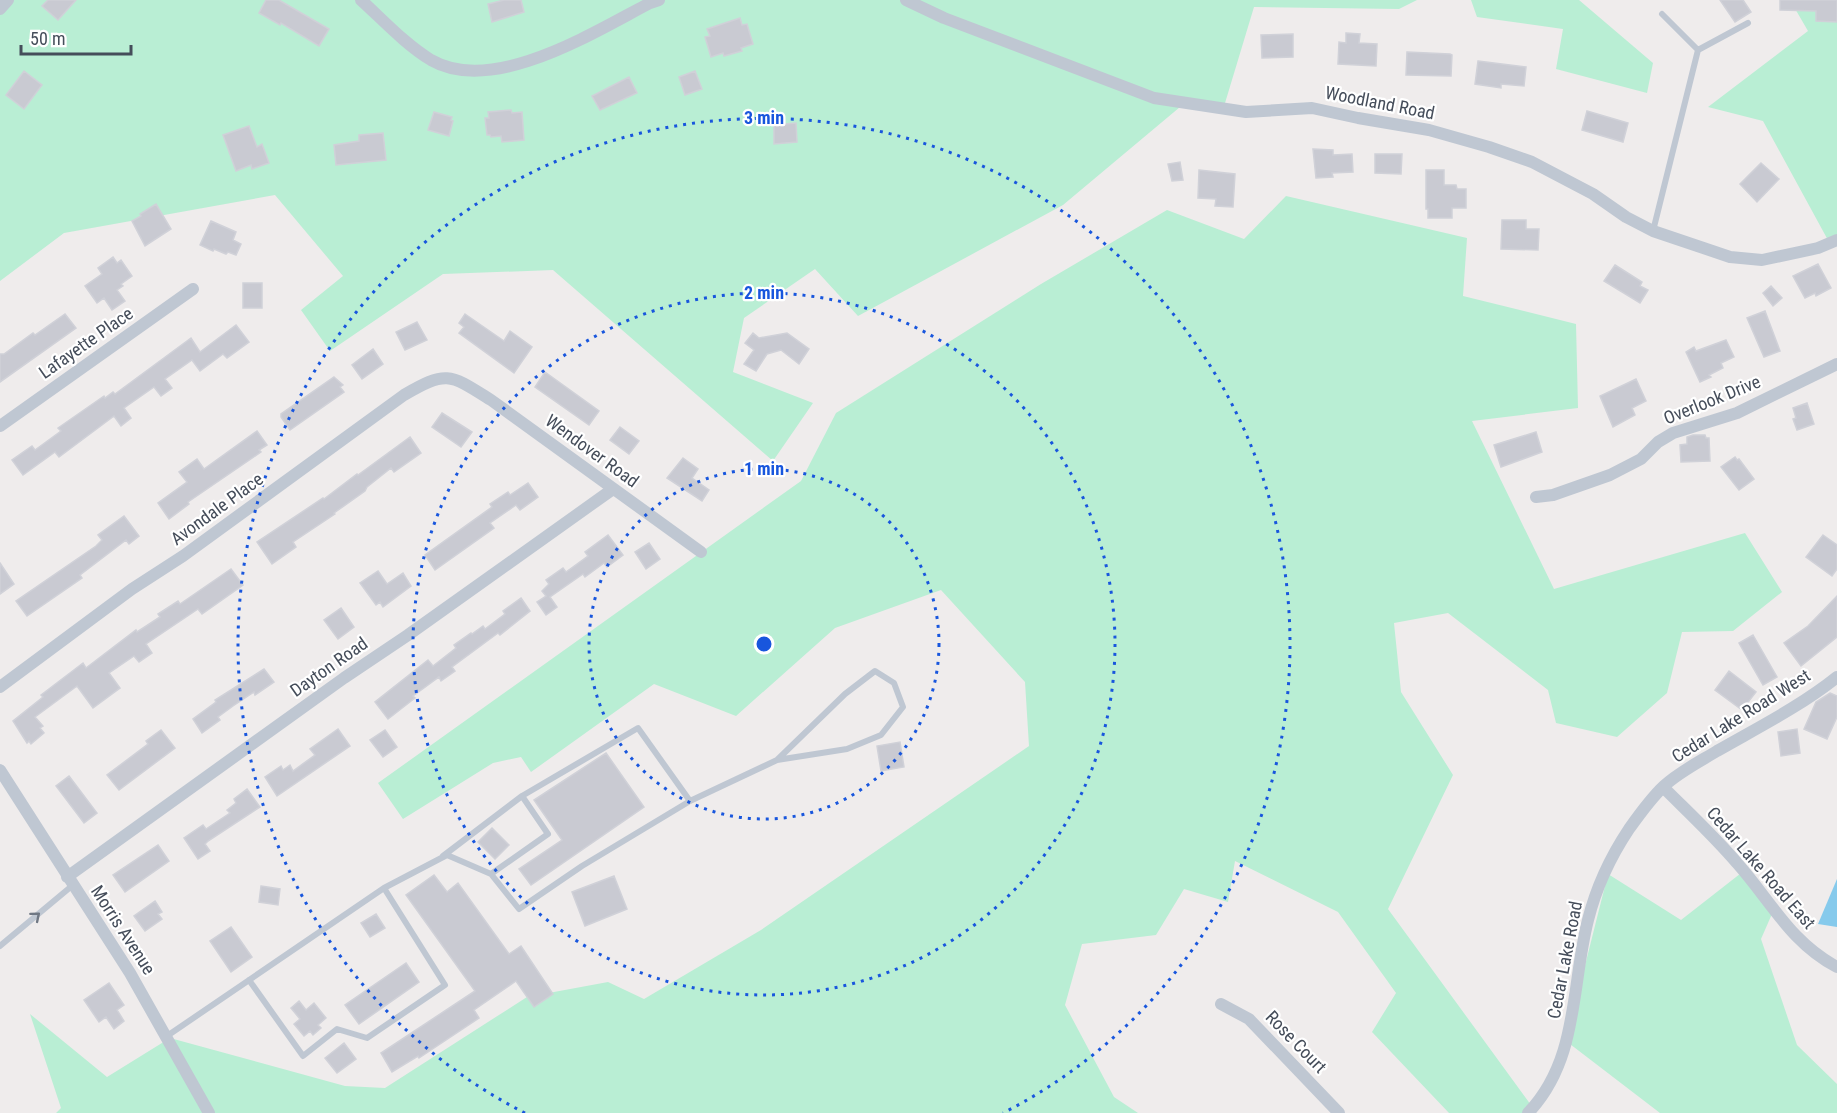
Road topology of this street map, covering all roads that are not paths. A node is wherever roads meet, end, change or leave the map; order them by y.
1 (8, 0) edge
2 (361, 0) edge
3 (659, 0) edge
4 (906, 0) edge
5 (0, 9) edge
6 (1662, 14) dead end
7 (1748, 23) dead end
8 (1698, 50) junction
9 (1653, 231) junction
10 (1837, 240) edge
11 (193, 289) dead end
12 (1837, 364) edge
13 (460, 381) joint
14 (0, 426) edge
15 (613, 489) junction
16 (1536, 497) dead end
17 (701, 552) dead end
18 (1837, 677) edge
19 (0, 687) edge
20 (777, 760) junction
21 (1, 772) edge
22 (1664, 787) junction
23 (522, 796) junction
24 (690, 801) junction
25 (443, 857) junction
26 (491, 874) junction
27 (70, 881) junction
28 (384, 888) junction
29 (0, 946) edge
30 (1837, 968) edge
31 (249, 980) junction
32 (1221, 1004) dead end
33 (167, 1036) junction
34 (209, 1113) edge
35 (1339, 1113) edge
36 (1528, 1113) edge

1 - 5 street
2 - 3 street
4 - 9 street, Woodland Road
6 - 8 lane
7 - 8 lane
8 - 9 lane
9 - 10 street, Woodland Road
11 - 14 street, Lafayette Place
12 - 16 street, Overlook Drive
13 - 15 street, Wendover Road
13 - 19 street, Avondale Place
15 - 17 street, Wendover Road
15 - 27 street, Dayton Road
18 - 22 street, Cedar Lake Road West
20 - 20 lane
20 - 24 lane
21 - 27 street, Morris Avenue
22 - 30 street, Cedar Lake Road East
22 - 36 street, Cedar Lake Road
23 - 24 lane
23 - 25 lane
23 - 26 lane
24 - 26 lane
25 - 26 lane
25 - 28 lane
29 -> 27 lane
27 - 33 street, Morris Avenue
28 - 31 lane
28 - 31 lane
31 - 33 lane
32 - 35 street, Rose Court
33 - 34 street, Morris Avenue

